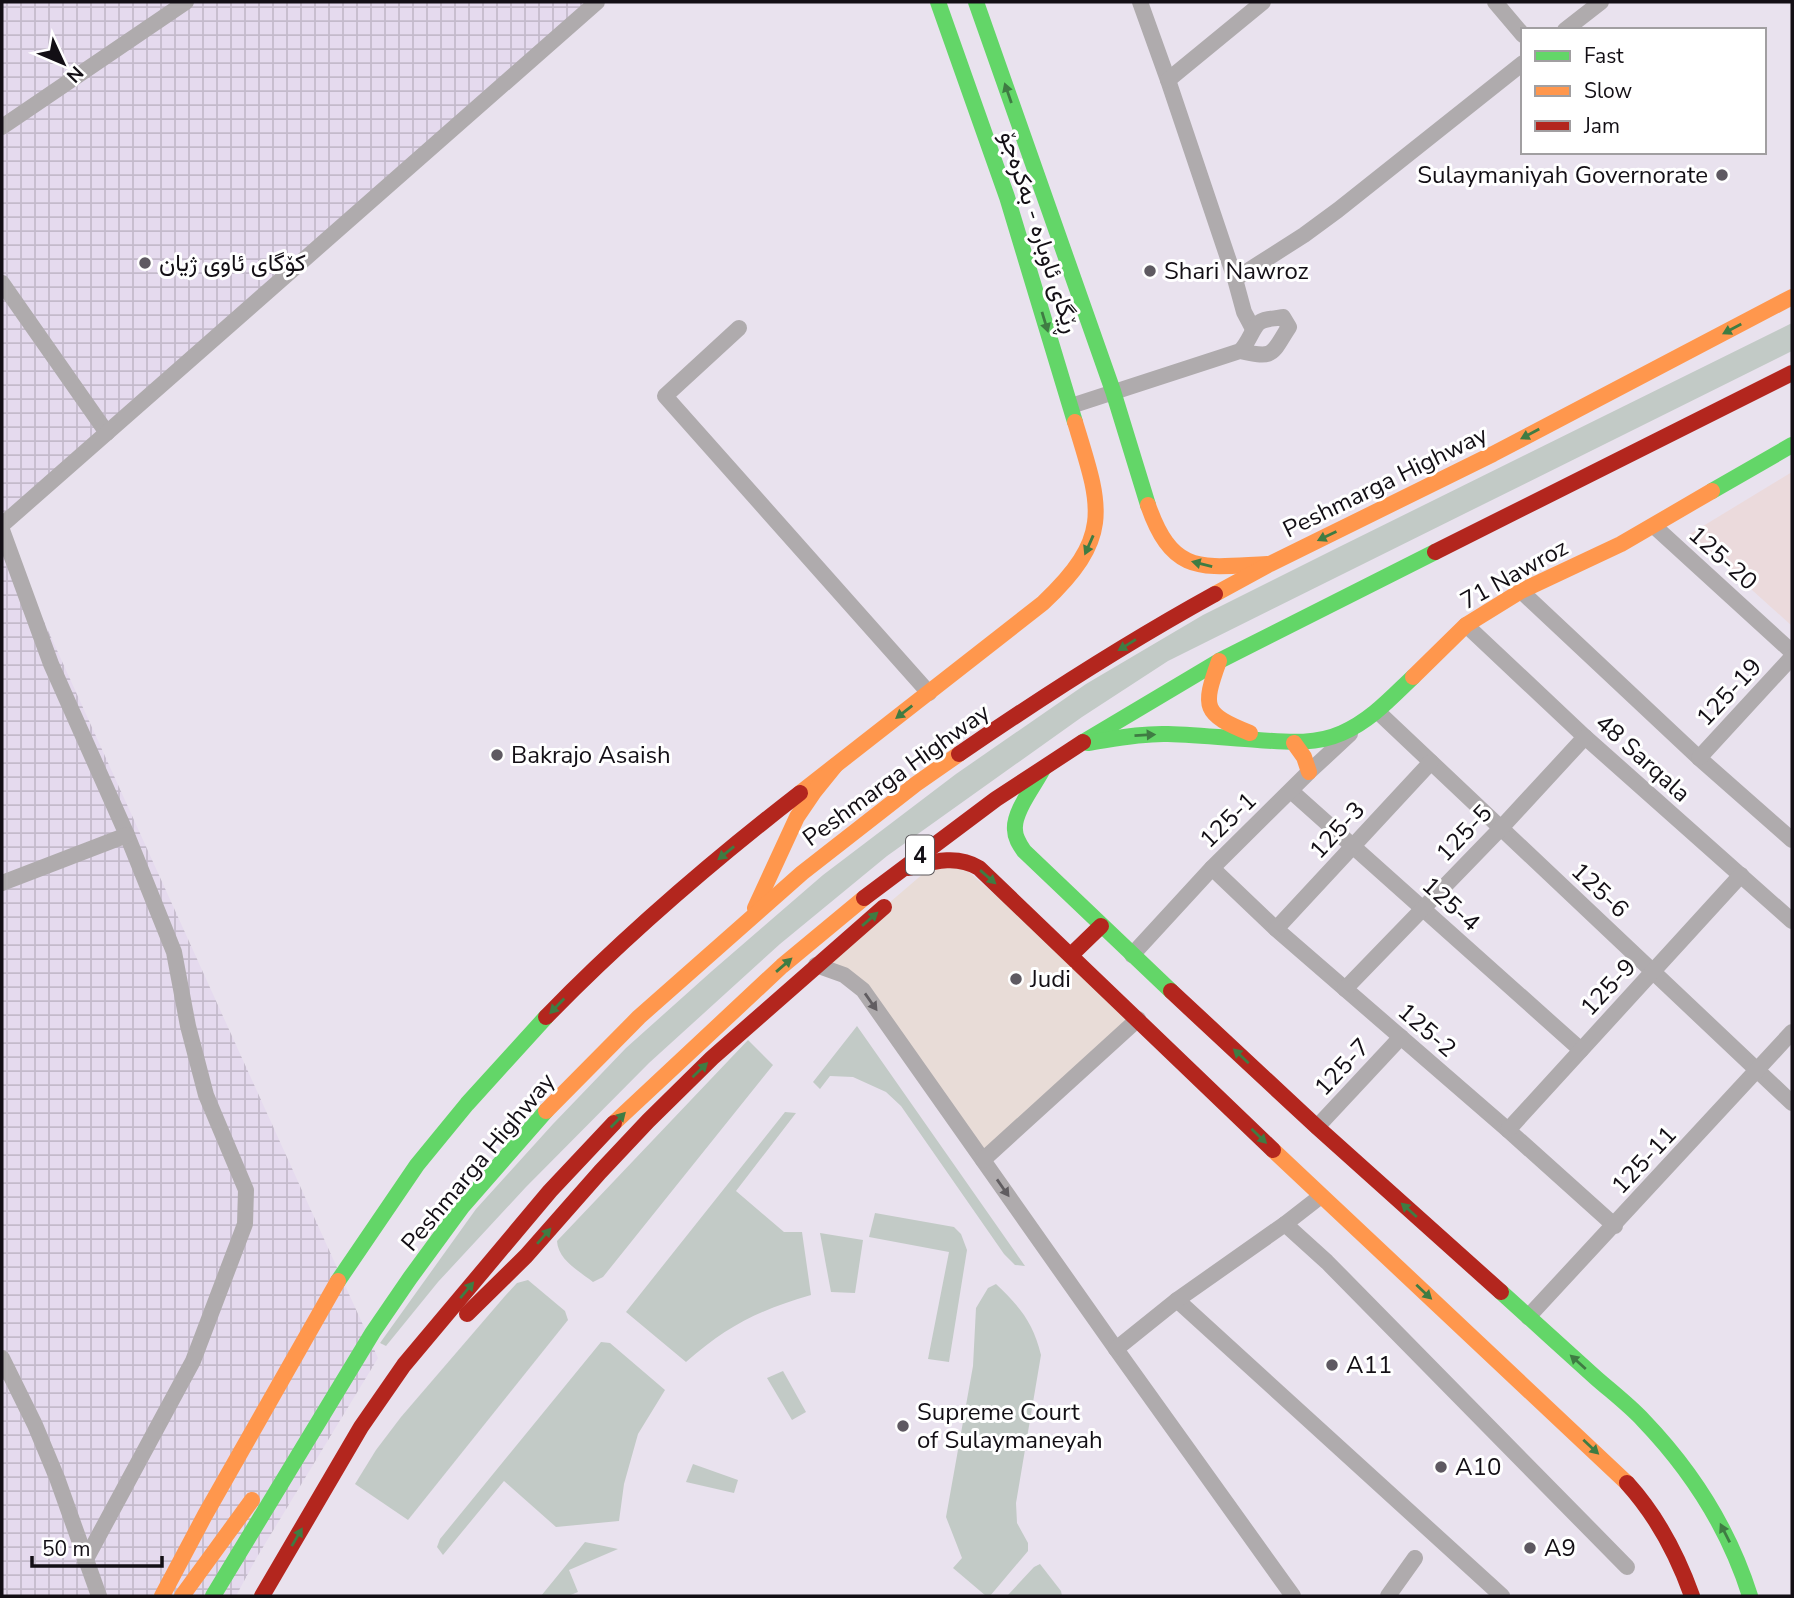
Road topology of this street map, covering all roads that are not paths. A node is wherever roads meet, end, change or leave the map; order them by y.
1 (186, 2) edge
2 (938, 2) edge
3 (976, 2) edge
4 (1140, 2) edge
5 (1263, 2) edge
6 (1495, 2) edge
7 (1601, 2) edge
8 (588, 4) edge
9 (1568, 28) edge
10 (1521, 33) edge
11 (1521, 65) edge
12 (1168, 80) junction
13 (2, 127) edge
14 (1235, 279) junction
15 (2, 283) edge
16 (1792, 298) edge
17 (739, 328) dead end
18 (1253, 329) junction
19 (1240, 351) junction
20 (1792, 373) edge
21 (1113, 393) junction
22 (1071, 406) junction
23 (107, 433) junction
24 (1792, 445) edge
25 (1654, 526) junction
26 (2, 527) edge
27 (1270, 564) junction
28 (1521, 591) junction
29 (1466, 625) junction
30 (1792, 652) edge
31 (1792, 657) edge
32 (1219, 661) junction
33 (929, 693) junction
34 (1377, 711) junction
35 (1362, 723) junction
36 (1585, 737) junction
37 (1269, 741) junction
38 (1294, 743) junction
39 (1077, 745) junction
40 (1699, 758) junction
41 (1431, 762) junction
42 (835, 766) junction
43 (1045, 767) junction
44 (1308, 772) junction
45 (1291, 791) junction
46 (996, 799) junction
47 (1501, 828) junction
48 (127, 835) junction
49 (1792, 840) edge
50 (1353, 846) junction
51 (939, 861) junction
52 (1212, 868) junction
53 (902, 869) junction
54 (1741, 875) junction
55 (2, 883) edge
56 (1422, 909) junction
57 (1792, 921) edge
58 (742, 926) junction
59 (1101, 926) junction
60 (1276, 929) junction
61 (1071, 955) junction
62 (1132, 955) junction
63 (816, 965) junction
64 (1653, 972) junction
65 (1345, 989) junction
66 (1138, 1018) junction
67 (1792, 1032) edge
68 (1401, 1037) junction
69 (1581, 1050) junction
70 (1757, 1070) junction
71 (1792, 1103) edge
72 (1314, 1121) junction
73 (1508, 1130) junction
74 (983, 1160) junction
75 (1321, 1196) junction
76 (1285, 1224) junction
77 (1615, 1226) junction
78 (1177, 1300) junction
79 (1528, 1317) junction
80 (373, 1332) junction
81 (1116, 1349) junction
82 (2, 1358) edge
83 (404, 1365) junction
84 (1415, 1558) dead end
85 (85, 1561) junction
86 (1627, 1567) dead end
87 (99, 1596) edge
88 (162, 1596) edge
89 (182, 1596) edge
90 (213, 1596) edge
91 (262, 1596) edge
92 (1293, 1596) edge
93 (1388, 1596) edge
94 (1503, 1596) edge
95 (1692, 1596) edge
96 (1751, 1596) edge

1 - 13 street
2 -> 22 main road, ڕێگای ئاوبارە - بەکرەجۆ
21 -> 3 main road
4 - 12 street
5 - 12 street
6 - 10 street
7 - 9 street
8 - 23 street
11 - 14 street
12 - 14 street
14 - 18 street
15 - 23 street
16 -> 27 main road, Peshmarga Highway / 4
17 - 33 street
18 - 19 street
18 - 19 street
19 - 21 street
20 - 32 main road, 4
21 - 22 street
27 -> 21 main road
22 -> 33 main road, ڕێگای ئاوبارە - بەکرەجۆ
23 - 26 street
24 - 25 main road, 71 Nawroz
25 - 28 main road, 71 Nawroz
25 - 30 street, 125-20
26 - 48 street
27 -> 58 main road, Peshmarga Highway / 4
28 - 29 main road, 71 Nawroz
28 - 40 street
29 - 34 main road, 71 Nawroz
29 - 36 street, 48 Sarqala
31 - 40 street, 125-19
32 - 37 main road, 71 Nawroz
32 - 39 main road, 4
33 -> 42 main road, ڕێگای ئاوبارە - بەکرەجۆ
34 - 35 main road, 71 Nawroz
34 - 41 street, 125-6
35 - 38 main road, 71 Nawroz
35 - 44 street, 125-1
36 - 47 street, 125-5
36 - 54 street, 48 Sarqala
37 - 38 main road, 71 Nawroz
39 -> 37 main road, 71 Nawroz
38 - 44 main road
39 - 43 main road, 4
40 - 49 street
41 - 47 street, 125-6
41 - 50 street, 125-3
42 - 58 main road
42 -> 88 main road
43 - 46 main road, 4
43 - 59 main road
44 - 45 street, 125-1
45 - 50 street, 125-4
45 - 52 street, 125-1
46 - 51 main road
46 - 53 main road, 4
47 - 56 street, 125-5
47 - 64 street, 125-6
48 - 55 street
48 - 85 street
50 - 56 street, 125-4
50 - 60 street, 125-3
51 - 53 main road
51 -> 61 main road
63 -> 51 main road
52 - 60 street, 125-2
52 - 62 street, 125-1
83 -> 53 main road, 4
54 - 57 street, 48 Sarqala
54 - 64 street, 125-9
56 - 65 street, 125-5
56 - 69 street, 125-4
58 - 80 main road, Peshmarga Highway / 4
59 - 61 main road
59 - 62 main road
60 - 65 street, 125-2
61 - 66 main road
72 -> 62 main road
63 -> 74 street
83 -> 63 main road
64 - 69 street, 125-9
64 - 70 street, 125-6
65 - 68 street, 125-2
66 - 74 street
66 -> 75 main road
67 - 70 street, 125-11
68 - 72 street, 125-7
68 - 73 street, 125-2
69 - 73 street, 125-9
70 - 71 street, 125-6
70 - 77 street, 125-11
79 -> 72 main road
73 - 77 street, 125-2
74 -> 81 street
75 - 76 street
75 -> 95 main road
76 - 78 street
76 - 86 street
77 - 79 street, 125-11
78 - 81 street
78 - 94 street
96 -> 79 main road
80 - 89 main road
80 - 90 main road, Peshmarga Highway
81 - 92 street
82 - 85 street
91 -> 83 main road, 4
84 - 93 street
85 - 87 street

